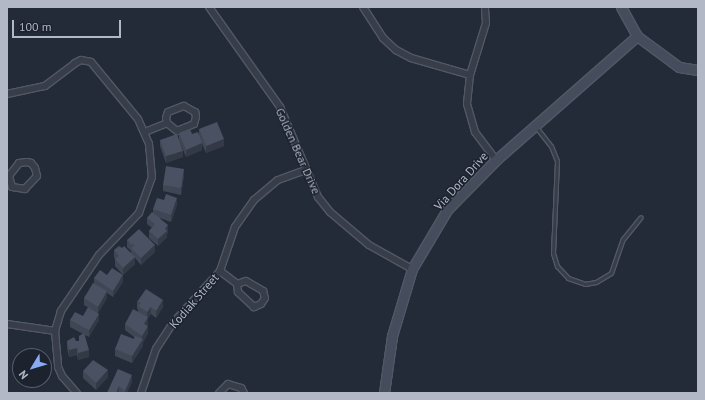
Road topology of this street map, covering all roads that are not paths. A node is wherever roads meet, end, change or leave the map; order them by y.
1 (209, 7) edge
2 (362, 7) edge
3 (485, 7) edge
4 (621, 7) edge
5 (637, 36) junction
6 (698, 70) edge
7 (470, 75) junction
8 (7, 94) edge
9 (167, 123) junction
10 (535, 126) junction
11 (145, 132) junction
12 (496, 160) junction
13 (305, 170) junction
14 (12, 188) junction
15 (7, 193) edge
16 (641, 217) dead end
17 (412, 269) junction
18 (220, 271) junction
19 (237, 284) junction
20 (7, 324) edge
21 (55, 332) junction
22 (77, 393) edge
23 (141, 393) edge
24 (219, 393) edge
25 (244, 393) edge
26 (384, 393) edge

1 - 13 street, Golden Bear Drive
2 - 7 street
3 - 7 street
4 - 5 street
5 - 6 street
5 - 10 street, Via Dora Drive
7 - 12 street
8 - 11 street
9 - 9 street
9 - 11 street
10 - 12 street, Via Dora Drive
10 - 16 lane
11 - 21 street
12 - 17 street, Via Dora Drive
13 - 17 street, Golden Bear Drive
13 - 18 street, Kodiak Street
14 - 14 street
14 - 15 street
17 - 26 street, Via Dora Drive
18 - 19 street
18 - 23 street, Kodiak Street
19 - 19 street
20 - 21 street
21 - 22 street
24 - 25 street

